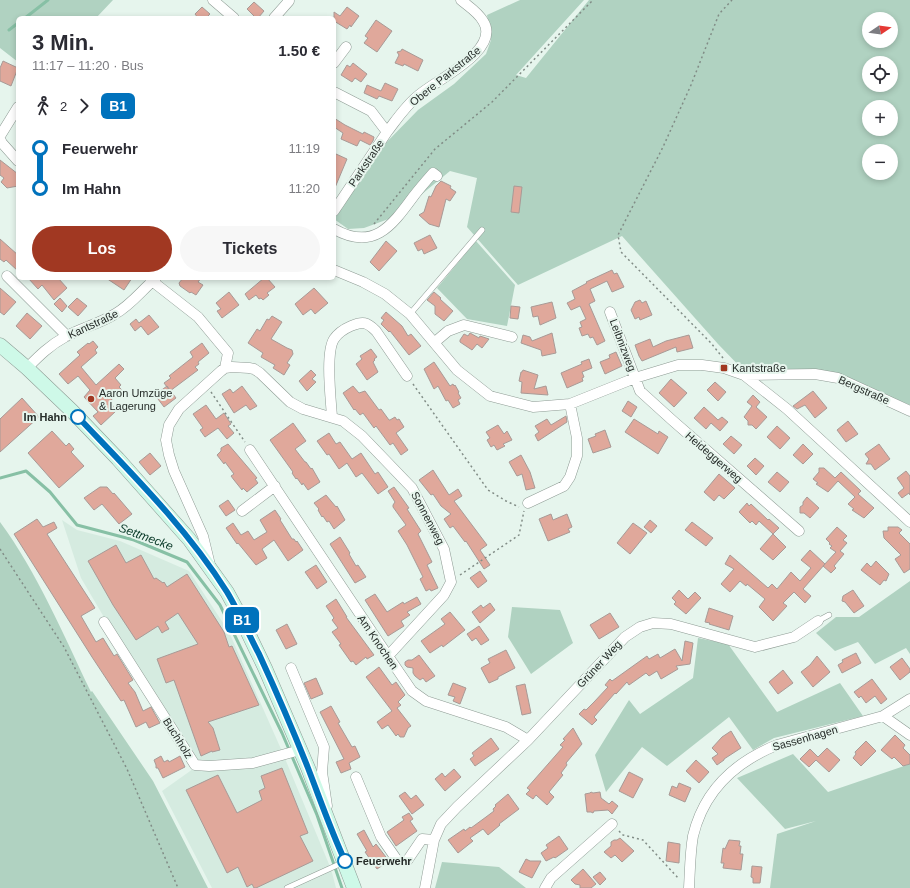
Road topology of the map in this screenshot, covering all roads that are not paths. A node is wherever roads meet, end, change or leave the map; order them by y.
1 (213, 0) edge
2 (461, 0) edge
3 (289, 1) dead end
4 (232, 16) edge
5 (276, 16) edge
6 (346, 47) dead end
7 (336, 60) edge
8 (336, 93) edge
9 (16, 110) edge
10 (387, 132) junction
11 (0, 139) edge
12 (16, 159) edge
13 (437, 176) dead end
14 (336, 207) edge
15 (336, 230) edge
16 (482, 230) dead end
17 (336, 271) edge
18 (7, 276) dead end
19 (152, 280) edge
20 (154, 280) edge
21 (610, 312) dead end
22 (410, 314) junction
23 (67, 336) junction
24 (512, 337) dead end
25 (435, 342) junction
26 (0, 345) edge
27 (27, 368) junction
28 (225, 368) junction
29 (744, 375) junction
30 (408, 376) road end
31 (635, 378) junction
32 (570, 404) junction
33 (910, 411) edge
34 (332, 417) junction
35 (250, 450) road end
36 (274, 486) junction
37 (528, 503) road end
38 (242, 511) dead end
39 (910, 522) edge
40 (799, 531) dead end
41 (211, 570) junction
42 (829, 615) dead end
43 (818, 621) joint
44 (104, 622) dead end
45 (388, 656) junction
46 (291, 668) dead end
47 (910, 699) edge
48 (883, 716) junction
49 (910, 735) edge
50 (528, 740) junction
51 (298, 750) junction
52 (356, 777) dead end
53 (612, 824) road end
54 (330, 828) junction
55 (434, 840) junction
56 (343, 862) junction
57 (686, 885) edge
58 (287, 888) edge
59 (354, 888) edge
60 (425, 888) edge
61 (545, 888) edge

1 - 4 street
2 - 10 street, Obere Parkstraße
3 - 5 street
6 - 7 street
8 - 10 street, Parkstraße
9 - 11 street
10 - 14 street, Parkstraße
11 - 12 street
13 - 15 street
16 - 22 lane
17 - 22 street
18 - 23 street
19 - 23 street, Kantstraße
20 - 28 street
21 - 31 street, Leibnizweg
22 - 25 street
23 - 27 street, Kantstraße
24 - 25 street
25 - 32 street
26 - 27 street
27 - 41 street
28 - 34 street, Sonnenweg
28 - 41 street
29 - 31 street
29 - 33 street, Bergstraße
29 - 39 street
30 - 34 street
31 - 32 street
31 - 40 street, Heideggerweg
32 - 37 street
34 - 45 street, Sonnenweg
35 - 36 street, Am Knochen
36 - 38 street
36 - 45 street, Am Knochen
41 - 51 street
42 - 43 lane
43 - 50 street, Grüner Weg
44 - 51 street, Buchholz
45 - 50 street, Am Knochen
46 - 54 street
47 - 48 street, Sassenhagen
48 - 49 street
48 - 57 street, Sassenhagen
50 - 55 street, Grüner Weg
51 - 54 street
52 - 55 street
53 - 61 street
54 - 56 street
55 - 60 street, Grüner Weg
56 - 58 lane
56 - 59 street

